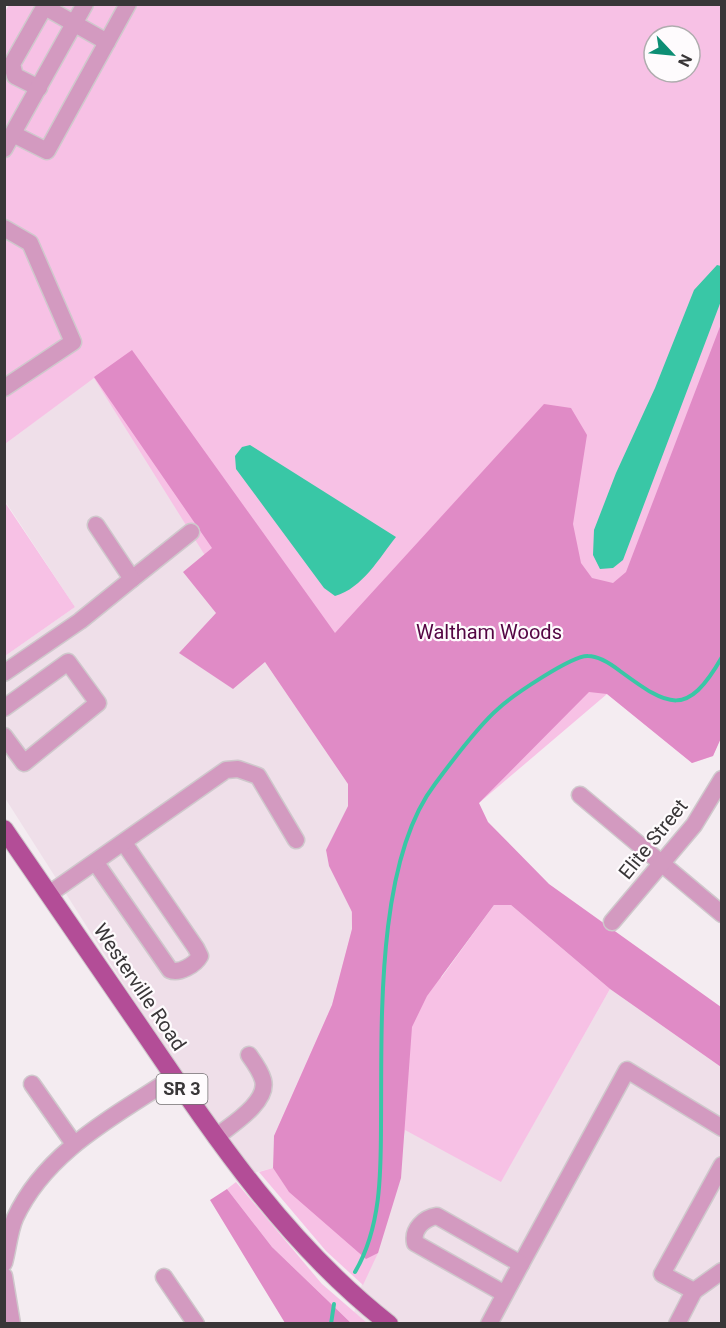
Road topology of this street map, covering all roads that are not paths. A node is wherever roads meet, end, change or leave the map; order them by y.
1 (85, 4) edge
2 (128, 4) edge
3 (45, 6) edge
4 (75, 24) junction
5 (107, 42) junction
6 (39, 88) junction
7 (9, 141) edge
8 (4, 228) edge
9 (4, 388) edge
10 (96, 525) dead end
11 (190, 532) dead end
12 (132, 579) junction
13 (4, 673) edge
14 (4, 708) edge
15 (4, 736) edge
16 (722, 779) edge
17 (580, 795) dead end
18 (4, 829) edge
19 (296, 840) dead end
20 (124, 843) junction
21 (96, 863) junction
22 (662, 864) junction
23 (49, 894) junction
24 (722, 914) edge
25 (612, 922) dead end
26 (249, 1054) dead end
27 (174, 1077) junction
28 (32, 1084) dead end
29 (722, 1128) edge
30 (216, 1137) junction
31 (74, 1144) junction
32 (722, 1165) edge
33 (4, 1263) edge
34 (521, 1264) junction
35 (722, 1271) edge
36 (4, 1276) edge
37 (165, 1277) dead end
38 (694, 1291) junction
39 (505, 1294) junction
40 (12, 1323) edge
41 (196, 1323) edge
42 (389, 1323) edge
43 (489, 1323) edge
44 (677, 1323) edge

1 - 4 street
2 - 5 street
3 - 4 street
3 - 6 street
4 - 5 street
4 - 6 street
5 - 7 street
6 - 7 street
8 - 9 street
10 - 12 street
11 - 12 street
12 - 13 street
14 - 15 street
16 - 22 street, Elite Street
17 - 22 street
18 - 23 main road, Westerville Road / SR 3
19 - 20 street
20 - 21 street
20 - 21 street
21 - 23 street
22 - 24 street
22 - 25 street, Elite Street
23 - 27 main road, Westerville Road / SR 3
26 - 30 street
27 - 30 main road, Westerville Road / SR 3
27 - 31 street
28 - 31 street
29 - 34 street
30 - 42 main road, Westerville Road / SR 3
31 - 33 street
32 - 38 street
34 - 39 street
34 - 39 street
35 - 38 street
36 - 40 street
37 - 41 street
38 - 44 street
39 - 43 street

